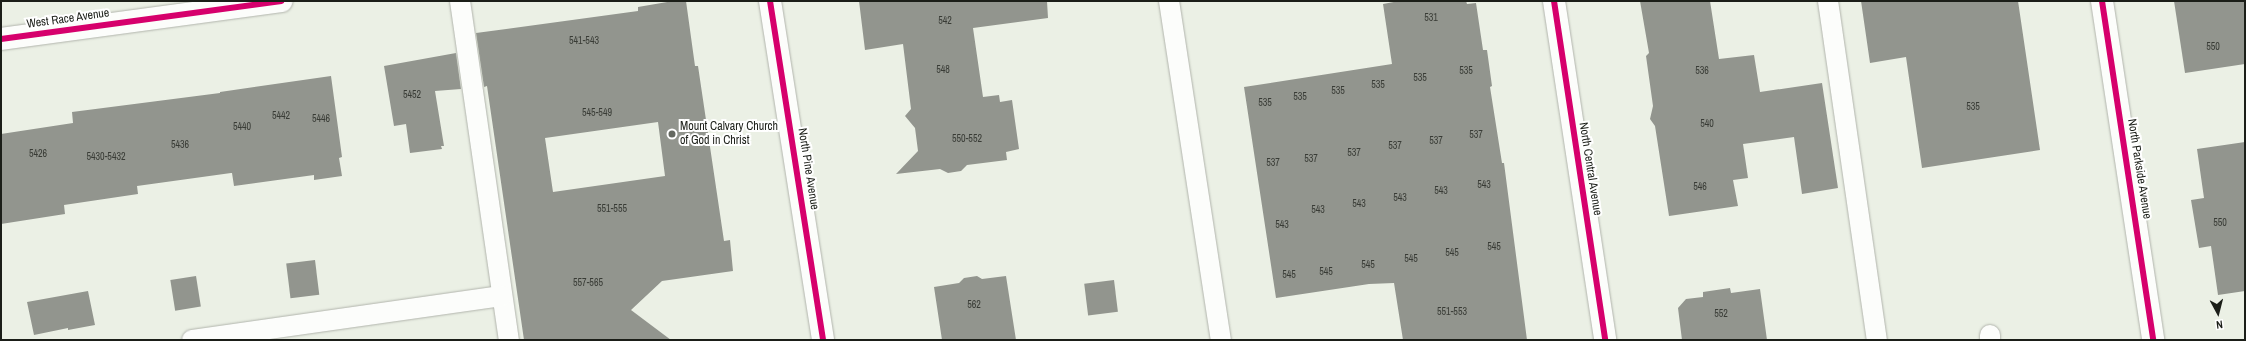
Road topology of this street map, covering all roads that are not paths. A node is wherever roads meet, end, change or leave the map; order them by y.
1 (281, 1) edge
2 (460, 1) edge
3 (770, 1) edge
4 (1168, 1) edge
5 (1554, 1) edge
6 (1828, 1) edge
7 (2102, 1) edge
8 (1, 39) edge
9 (502, 296) junction
10 (192, 340) edge
11 (509, 340) edge
12 (823, 340) edge
13 (1221, 340) edge
14 (1605, 340) edge
15 (1877, 340) edge
16 (2153, 340) edge

1 - 8 street, West Race Avenue
2 - 9 lane
3 - 12 street, North Pine Avenue
4 - 13 lane
5 - 14 street, North Central Avenue
6 - 15 lane
7 - 16 street, North Parkside Avenue
9 - 10 lane
9 - 11 lane

